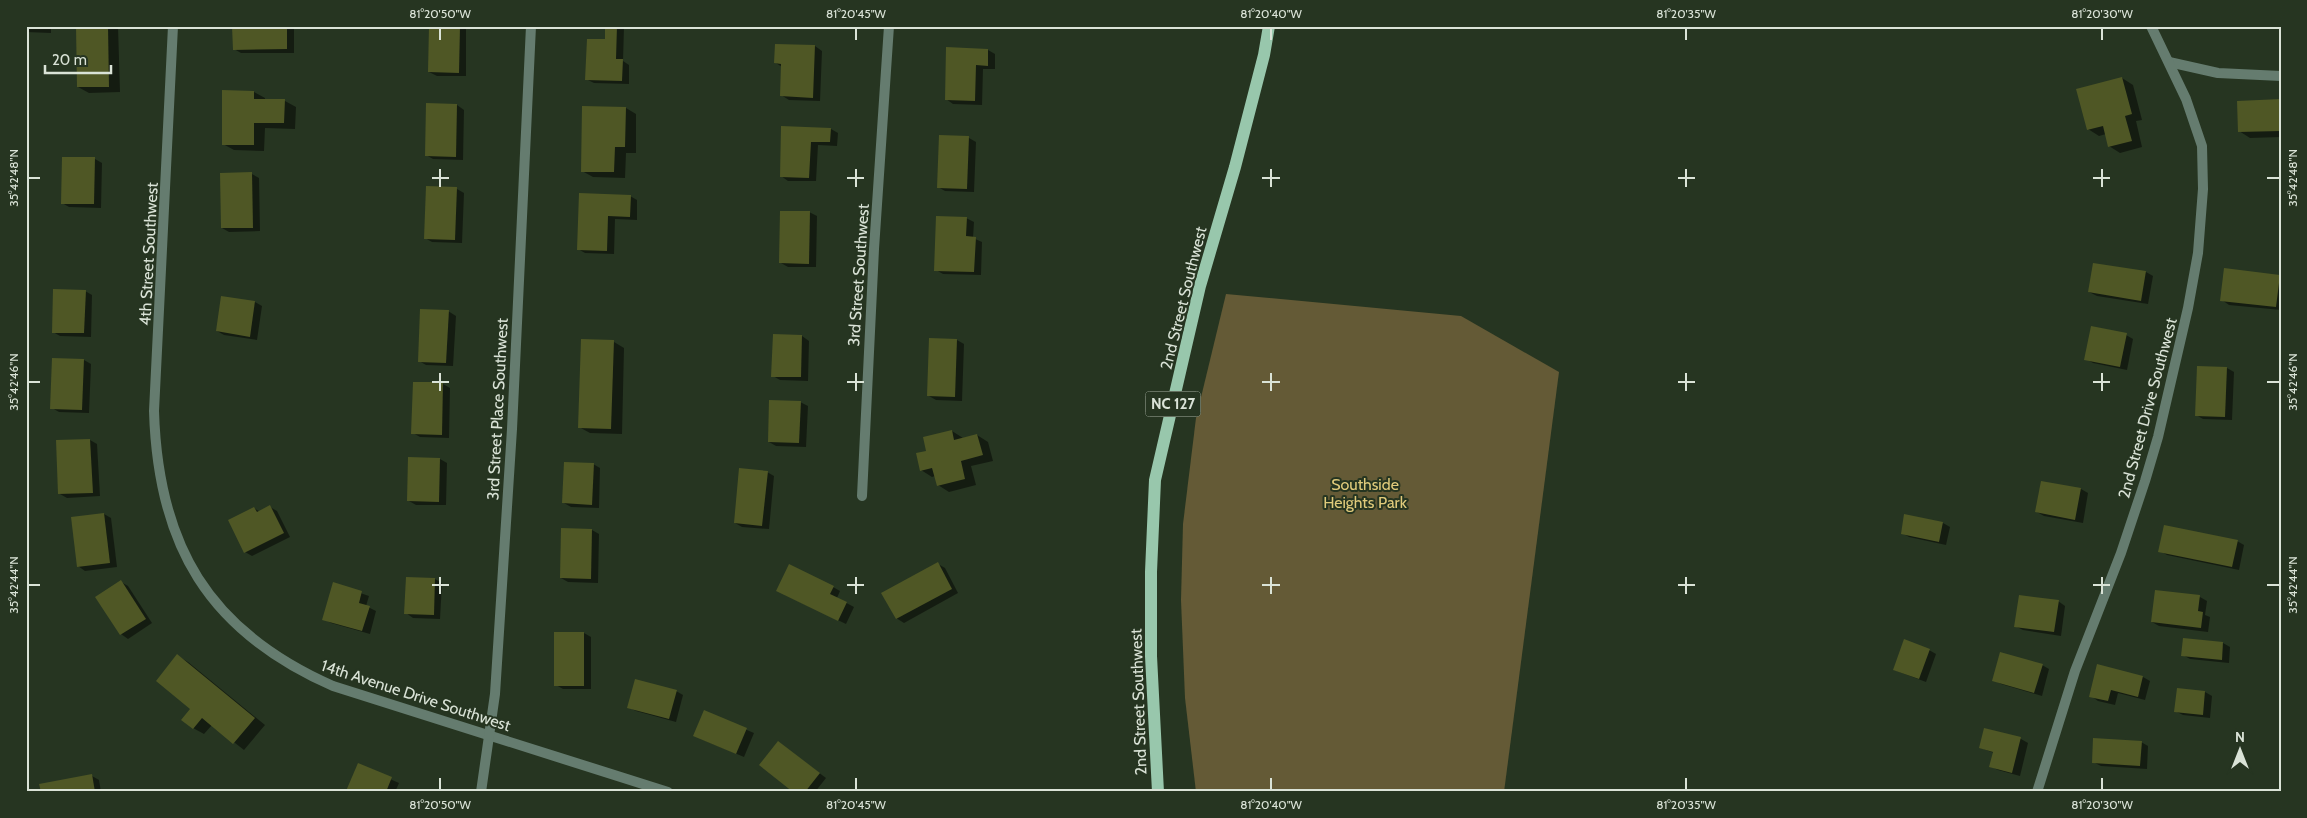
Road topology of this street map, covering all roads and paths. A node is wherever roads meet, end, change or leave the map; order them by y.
1 (173, 26) edge
2 (532, 26) edge
3 (889, 26) edge
4 (1269, 26) edge
5 (2151, 26) edge
6 (2169, 62) junction
7 (2281, 76) edge
8 (161, 483) joint
9 (862, 496) dead end
10 (490, 737) junction
11 (481, 792) edge
12 (668, 792) edge
13 (1158, 792) edge
14 (2037, 792) edge

1 - 8 street, 4th Street Southwest
2 - 10 street, 3rd Street Place Southwest
3 - 9 street, 3rd Street Southwest
4 - 13 main road, 2nd Street Southwest / NC 127
5 - 6 street, 2nd Street Drive Southwest
6 - 7 street
6 - 14 street, 2nd Street Drive Southwest
8 - 10 street, 14th Avenue Drive Southwest
10 - 11 street, 3rd Street Place Southwest
10 - 12 street, 14th Avenue Drive Southwest

